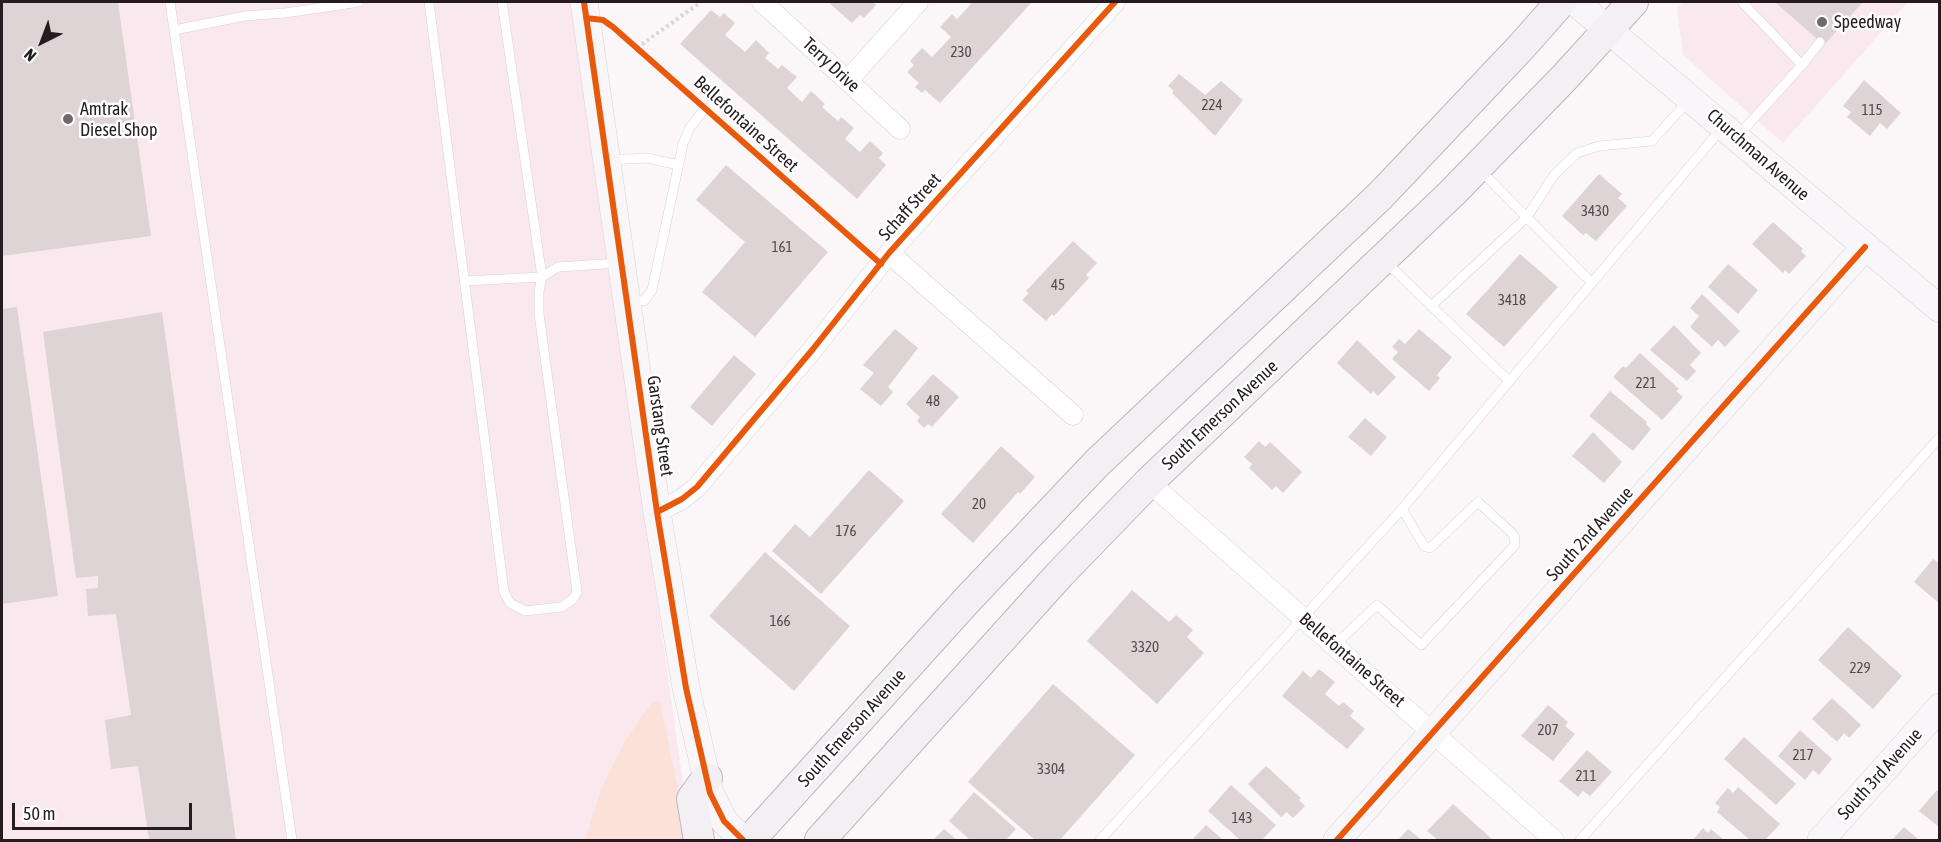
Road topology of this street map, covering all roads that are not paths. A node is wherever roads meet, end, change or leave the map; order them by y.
1 (170, 2) edge
2 (360, 2) edge
3 (429, 2) edge
4 (502, 2) edge
5 (584, 2) edge
6 (762, 2) edge
7 (918, 2) edge
8 (1115, 2) edge
9 (1561, 2) edge
10 (1575, 2) edge
11 (1633, 2) edge
12 (1742, 2) edge
13 (1609, 28) junction
14 (174, 30) junction
15 (1821, 42) dead end
16 (1802, 65) junction
17 (848, 80) junction
18 (1690, 98) junction
19 (705, 108) dead end
20 (900, 129) dead end
21 (1731, 132) junction
22 (607, 160) junction
23 (679, 165) junction
24 (1477, 167) junction
25 (1527, 217) junction
26 (1864, 247) junction
27 (889, 253) junction
28 (1383, 259) junction
29 (621, 262) junction
30 (542, 277) junction
31 (464, 281) junction
32 (1592, 283) junction
33 (627, 300) junction
34 (1431, 306) junction
35 (1940, 309) edge
36 (1509, 381) junction
37 (1072, 415) dead end
38 (1940, 437) edge
39 (1149, 482) junction
40 (1402, 509) junction
41 (657, 512) junction
42 (1302, 616) junction
43 (1335, 645) junction
44 (1940, 707) edge
45 (1434, 732) junction
46 (707, 778) junction
47 (292, 840) edge
48 (699, 840) edge
49 (743, 840) edge
50 (750, 840) edge
51 (820, 840) edge
52 (1100, 840) edge
53 (1337, 840) edge
54 (1554, 840) edge
55 (1580, 840) edge
56 (1821, 840) edge

1 - 14 lane
2 - 14 lane
3 - 31 lane
4 - 30 lane
5 - 22 street, Garstang Street
6 - 17 street, Terry Drive
7 - 17 street
8 - 27 street, Schaff Street
9 - 50 main road, South Emerson Avenue
10 - 13 street, Churchman Avenue
11 - 13 main road, South Emerson Avenue
12 - 16 lane
13 - 18 street, Churchman Avenue
13 - 24 main road, South Emerson Avenue
14 - 47 lane
15 - 16 lane
16 - 21 lane
17 - 20 street, Terry Drive
18 - 21 street, Churchman Avenue
18 - 25 lane
19 - 23 lane
21 - 26 street, Churchman Avenue
21 - 32 lane
22 - 23 lane
22 - 29 street, Garstang Street
23 - 33 lane
24 - 25 lane
24 - 28 main road, South Emerson Avenue
25 - 32 lane
25 - 34 lane
26 - 35 street, Churchman Avenue
26 - 45 street, South 2nd Avenue
27 - 37 street
27 - 41 street, Schaff Street
28 - 34 lane
28 - 39 main road, South Emerson Avenue
29 - 30 lane
29 - 33 street, Garstang Street
30 - 31 lane
30 - 31 lane
32 - 36 lane
33 - 41 street, Garstang Street
34 - 36 lane
36 - 40 lane
38 - 55 lane
39 - 42 street, Bellefontaine Street
39 - 51 main road, South Emerson Avenue
40 - 42 lane
40 - 43 lane
41 - 46 street, Garstang Street
42 - 43 street, Bellefontaine Street
42 - 52 lane
43 - 45 street, Bellefontaine Street
44 - 56 street, South 3rd Avenue
45 - 53 street, South 2nd Avenue
45 - 54 street, Bellefontaine Street
46 - 48 main road
46 - 49 street, Garstang Street

